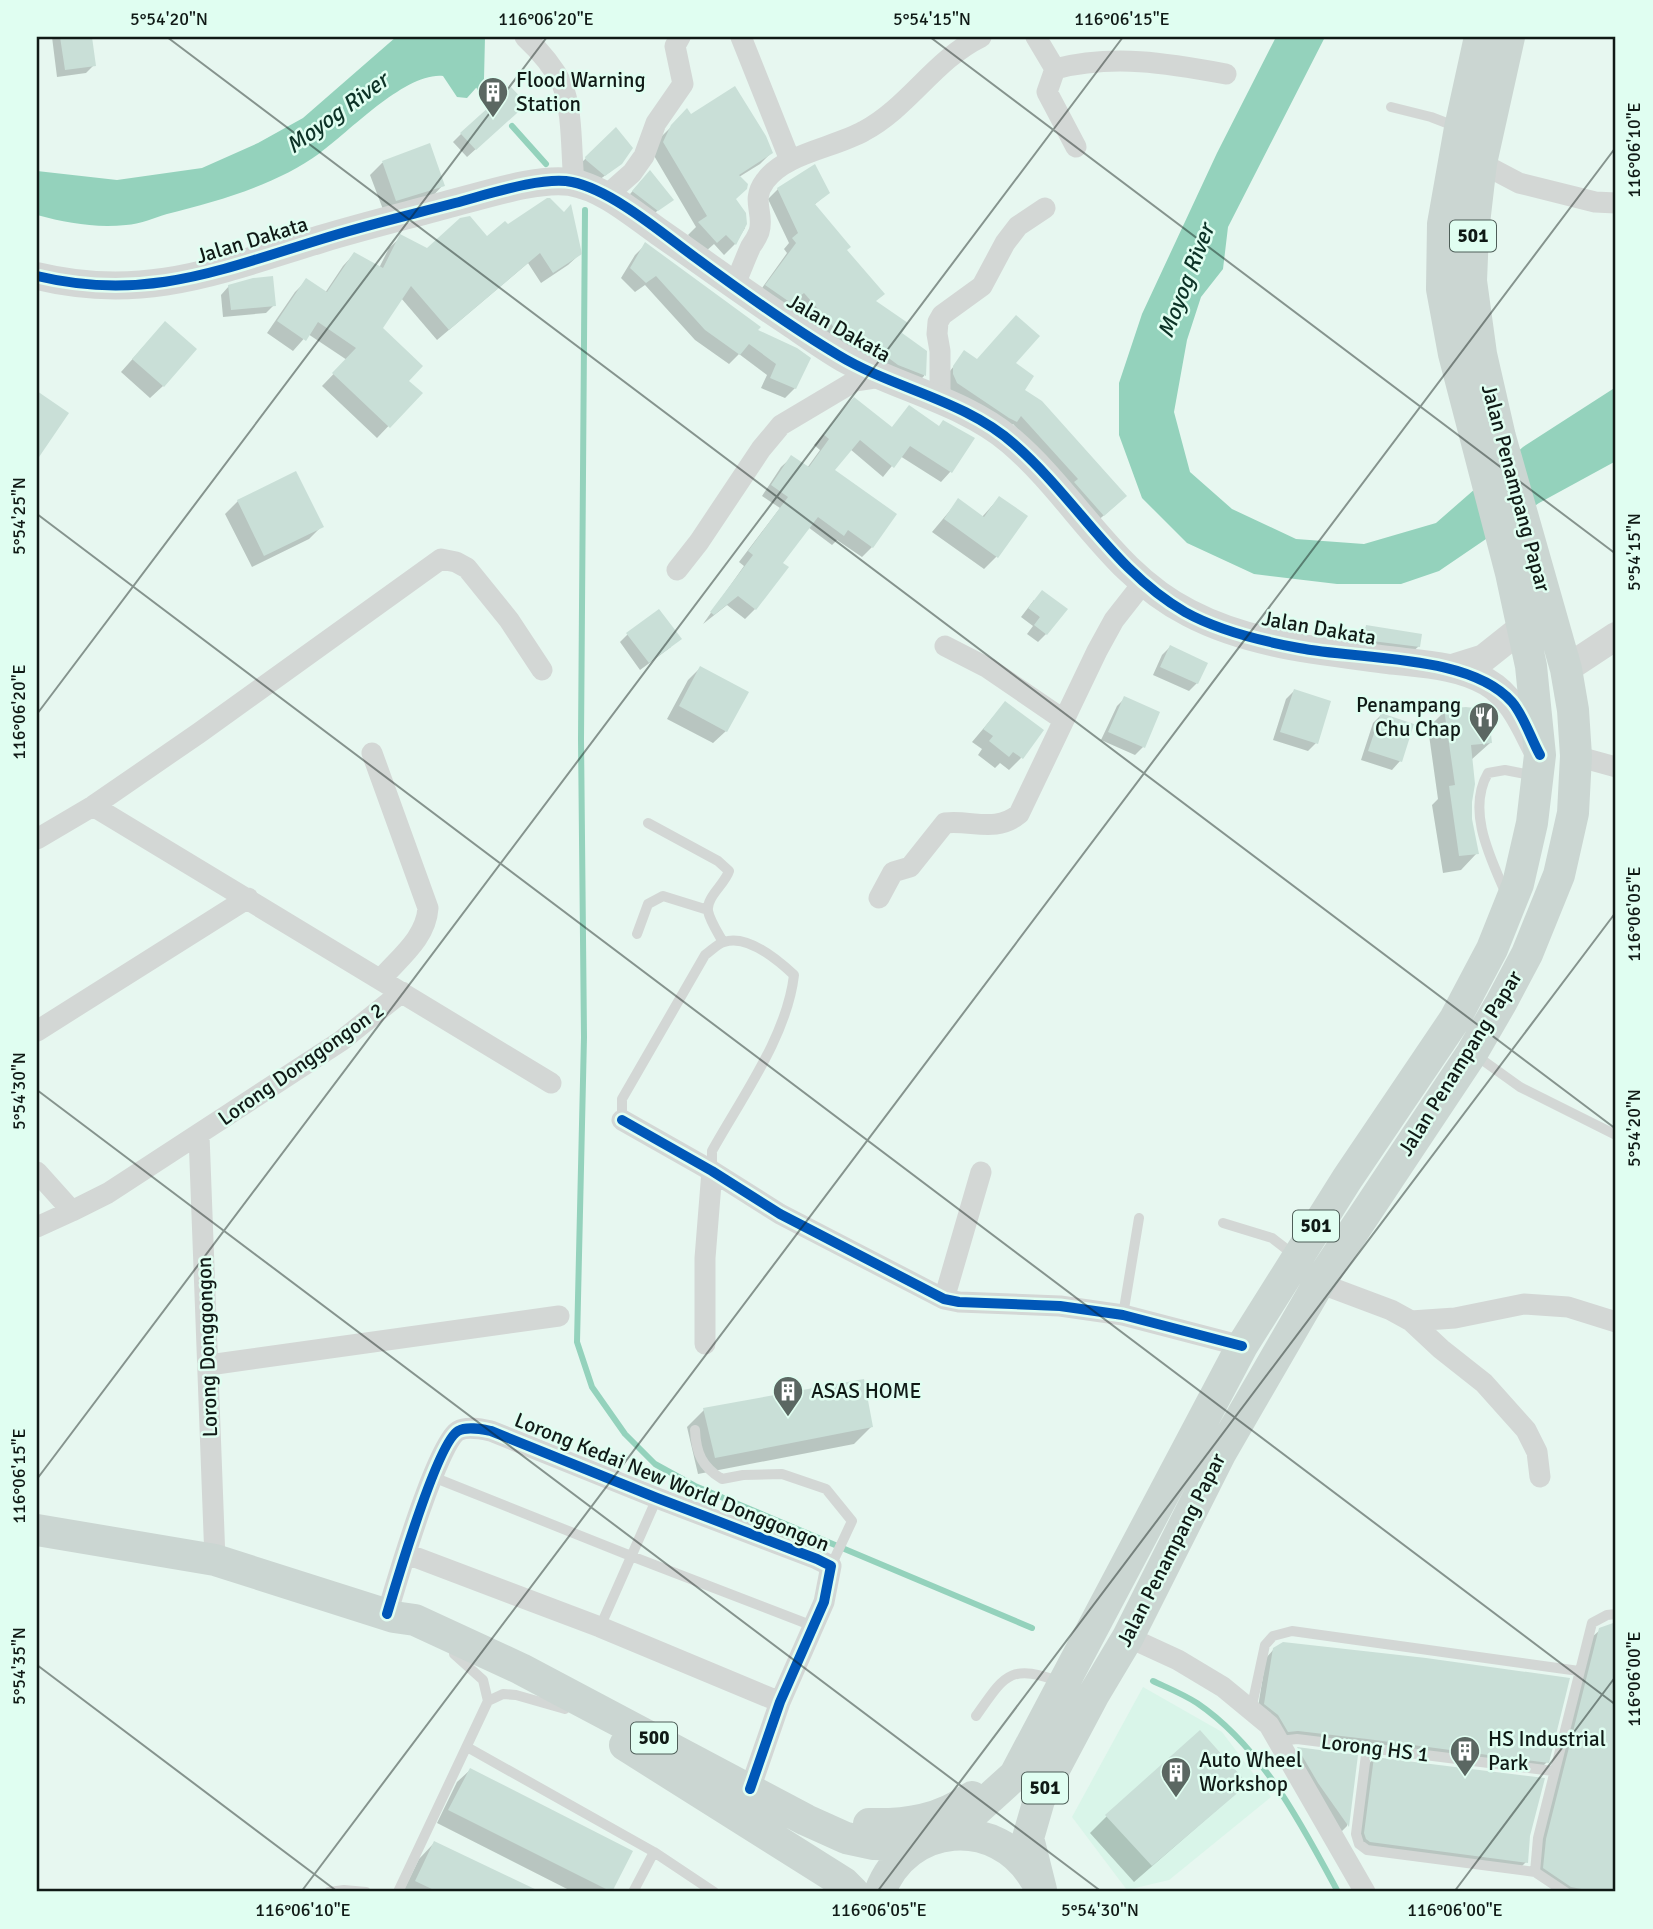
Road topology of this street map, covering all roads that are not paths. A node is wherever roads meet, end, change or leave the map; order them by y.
1 (525, 37) edge
2 (680, 37) edge
3 (741, 37) edge
4 (981, 37) edge
5 (1036, 37) edge
6 (1480, 37) edge
7 (1509, 37) edge
8 (1055, 69) junction
9 (1226, 74) dead end
10 (1391, 107) dead end
11 (1460, 128) junction
12 (1076, 147) dead end
13 (790, 160) junction
14 (1481, 163) junction
15 (574, 183) junction
16 (607, 195) junction
17 (1616, 203) edge
18 (1045, 208) dead end
19 (37, 276) edge
20 (734, 286) junction
21 (881, 377) junction
22 (940, 401) junction
23 (1486, 435) junction
24 (677, 570) dead end
25 (1143, 583) junction
26 (1523, 628) junction
27 (1616, 636) edge
28 (945, 646) dead end
29 (1452, 668) junction
30 (1566, 669) junction
31 (542, 670) dead end
32 (1063, 720) junction
33 (372, 754) dead end
34 (1576, 756) junction
35 (1539, 766) junction
36 (1616, 767) edge
37 (93, 806) junction
38 (649, 823) dead end
39 (37, 839) edge
40 (248, 898) junction
41 (879, 898) dead end
42 (1510, 903) junction
43 (708, 911) junction
44 (638, 934) dead end
45 (723, 942) junction
46 (381, 979) junction
47 (402, 992) junction
48 (37, 1031) edge
49 (1472, 1053) junction
50 (551, 1083) dead end
51 (622, 1120) joint
52 (1614, 1134) dead end
53 (200, 1135) junction
54 (712, 1171) junction
55 (981, 1171) dead end
56 (37, 1172) edge
57 (72, 1211) junction
58 (1139, 1218) dead end
59 (1223, 1223) dead end
60 (37, 1227) edge
61 (1296, 1257) junction
62 (1319, 1283) junction
63 (944, 1299) junction
64 (1124, 1315) junction
65 (559, 1316) dead end
66 (1411, 1321) junction
67 (1616, 1322) edge
68 (705, 1344) dead end
69 (1242, 1346) junction
70 (209, 1365) junction
71 (695, 1430) dead end
72 (433, 1477) junction
73 (1540, 1477) dead end
74 (657, 1498) junction
75 (37, 1530) edge
76 (407, 1554) junction
77 (631, 1556) junction
78 (215, 1560) junction
79 (831, 1566) junction
80 (1616, 1614) edge
81 (390, 1615) junction
82 (813, 1626) junction
83 (600, 1627) junction
84 (1128, 1637) junction
85 (454, 1654) junction
86 (1579, 1671) junction
87 (1058, 1693) junction
88 (488, 1701) junction
89 (780, 1702) junction
90 (565, 1709) junction
91 (1251, 1710) junction
92 (976, 1716) dead end
93 (1280, 1741) junction
94 (467, 1747) junction
95 (1367, 1747) junction
96 (1553, 1771) junction
97 (750, 1789) junction
98 (781, 1805) junction
99 (950, 1834) junction
100 (917, 1845) junction
101 (654, 1852) junction
102 (1535, 1871) junction
103 (695, 1880) junction
104 (1048, 1891) edge
105 (329, 1892) edge
106 (366, 1892) edge
107 (398, 1892) edge
108 (633, 1892) edge
109 (694, 1892) edge
110 (714, 1892) edge
111 (853, 1892) edge
112 (880, 1892) edge
113 (1365, 1892) edge
114 (1565, 1892) edge

1 - 15 street
2 - 16 street
3 - 13 street
4 - 13 street
5 - 8 street
6 - 11 main road, Jalan Penampang Papar / 501
7 - 14 main road, Jalan Penampang Papar / 501
8 - 9 street
8 - 12 street
10 - 11 lane
11 - 23 main road, Jalan Penampang Papar / 501
13 - 20 street
14 - 17 street
14 - 23 main road, Jalan Penampang Papar / 501
15 - 16 street, Jalan Dakata
15 - 19 street, Jalan Dakata
16 - 20 street, Jalan Dakata
18 - 22 street
20 - 21 street, Jalan Dakata
21 - 22 street, Jalan Dakata
21 - 24 street
22 - 25 street, Jalan Dakata
23 - 26 main road, Jalan Penampang Papar / 501
23 - 30 main road, Jalan Penampang Papar / 501
25 - 29 street, Jalan Dakata
25 - 32 street
26 - 29 street, Jalan Dakata
26 - 35 main road, Jalan Penampang Papar / 501
27 - 30 street
28 - 32 street
29 - 35 street, Jalan Dakata
30 - 34 main road, Jalan Penampang Papar / 501
31 - 37 street
32 - 41 street
33 - 46 street
34 - 36 street
34 - 49 main road, Jalan Penampang Papar / 501
35 - 42 main road, Jalan Penampang Papar / 501
35 - 42 lane
37 - 39 street
37 - 40 street
38 - 43 lane
40 - 46 street
40 - 48 street
42 - 61 main road, Jalan Penampang Papar / 501
43 - 44 lane
43 - 45 lane
45 - 51 lane
45 - 54 lane
46 - 47 street
47 - 50 street
47 - 53 street, Lorong Donggongon 2
49 - 52 lane
49 - 62 main road, Jalan Penampang Papar / 501
51 - 54 street
53 - 57 street, Lorong Donggongon 2
53 - 70 street, Lorong Donggongon
54 - 63 street
54 - 68 street
55 - 63 street
56 - 57 street
57 - 60 street, Lorong Donggongon 2
58 - 64 lane
59 - 61 lane
61 - 69 main road, Jalan Penampang Papar / 501
62 - 66 street
62 - 84 main road, Jalan Penampang Papar / 501
63 - 64 street
64 - 69 street
65 - 70 street
66 - 67 street
66 - 73 street
69 - 87 main road, Jalan Penampang Papar / 501
70 - 78 street, Lorong Donggongon
71 - 79 lane
72 - 74 street, Lorong Kedai New World Donggongon
72 - 76 street, Lorong Kedai New World Donggongon
72 - 77 lane
74 - 77 lane
74 - 79 street, Lorong Kedai New World Donggongon
75 - 78 main road, 500
76 - 81 street, Lorong Kedai New World Donggongon
76 - 83 street
77 - 82 lane
77 - 83 lane
78 - 81 main road, 500
79 - 82 street, Lorong Kedai New World Donggongon
80 - 86 lane
81 - 85 main road, 500
81 - 97 main road, 500
82 - 89 street, Lorong Kedai New World Donggongon
83 - 89 street
84 - 91 street
84 - 104 main road, Jalan Penampang Papar / 501
85 - 88 lane
85 - 90 main road, 500
86 - 91 lane
86 - 96 lane
87 - 92 lane
87 - 98 main road
87 - 99 main road, Jalan Penampang Papar / 501
88 - 90 lane
88 - 94 lane
89 - 97 street, Lorong Kedai New World Donggongon
90 - 111 main road, 500
91 - 93 street
93 - 95 lane, Lorong HS 1
93 - 113 street
94 - 101 lane
94 - 107 lane
95 - 96 lane, Lorong HS 1
95 - 102 lane
96 - 102 lane
97 - 98 main road, 500
98 - 100 main road, 500
99 - 100 main road, 500
99 - 104 main road, 500
100 - 112 main road, 500
101 - 103 lane
101 - 108 lane
102 - 114 lane
103 - 109 lane
103 - 110 lane
105 - 106 lane

